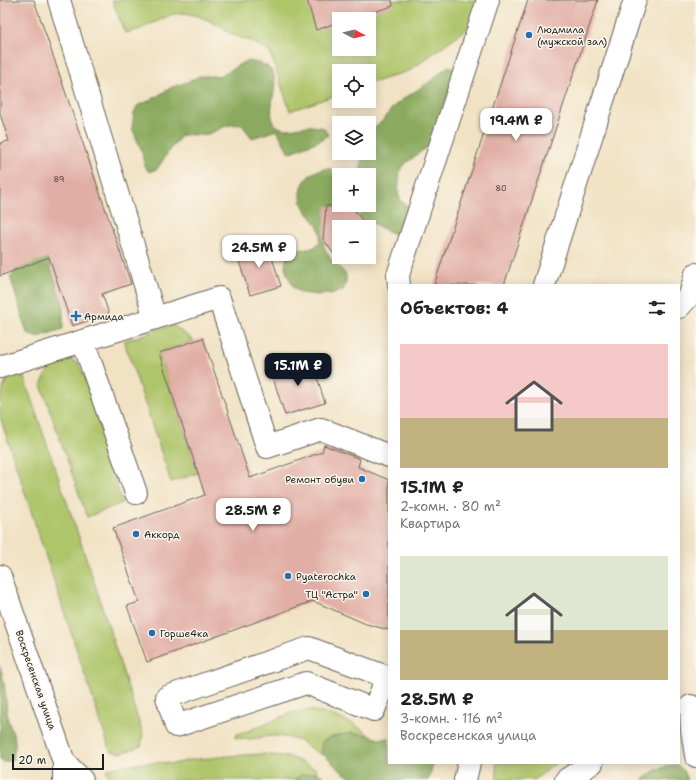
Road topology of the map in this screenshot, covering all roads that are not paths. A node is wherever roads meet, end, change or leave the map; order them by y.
1 (59, 0) edge
2 (488, 0) edge
3 (635, 0) edge
4 (696, 274) edge
5 (399, 284) edge
6 (544, 284) edge
7 (688, 300) edge
8 (155, 318) junction
9 (83, 341) junction
10 (0, 367) edge
11 (388, 456) edge
12 (136, 493) dead end
13 (0, 576) edge
14 (384, 696) edge
15 (689, 708) edge
16 (696, 756) edge
17 (469, 764) edge
18 (590, 764) edge
19 (64, 771) edge
20 (82, 780) edge
21 (465, 780) edge
22 (566, 780) edge

1 - 8 main road
2 - 5 main road
3 - 6 main road
4 - 7 main road
8 - 9 main road
8 - 11 main road
9 - 10 main road
9 - 12 main road
13 - 19 main road, Воскресенская улица
14 - 14 main road
15 - 16 main road
17 - 21 main road
18 - 22 main road
19 - 20 main road, Воскресенская улица

